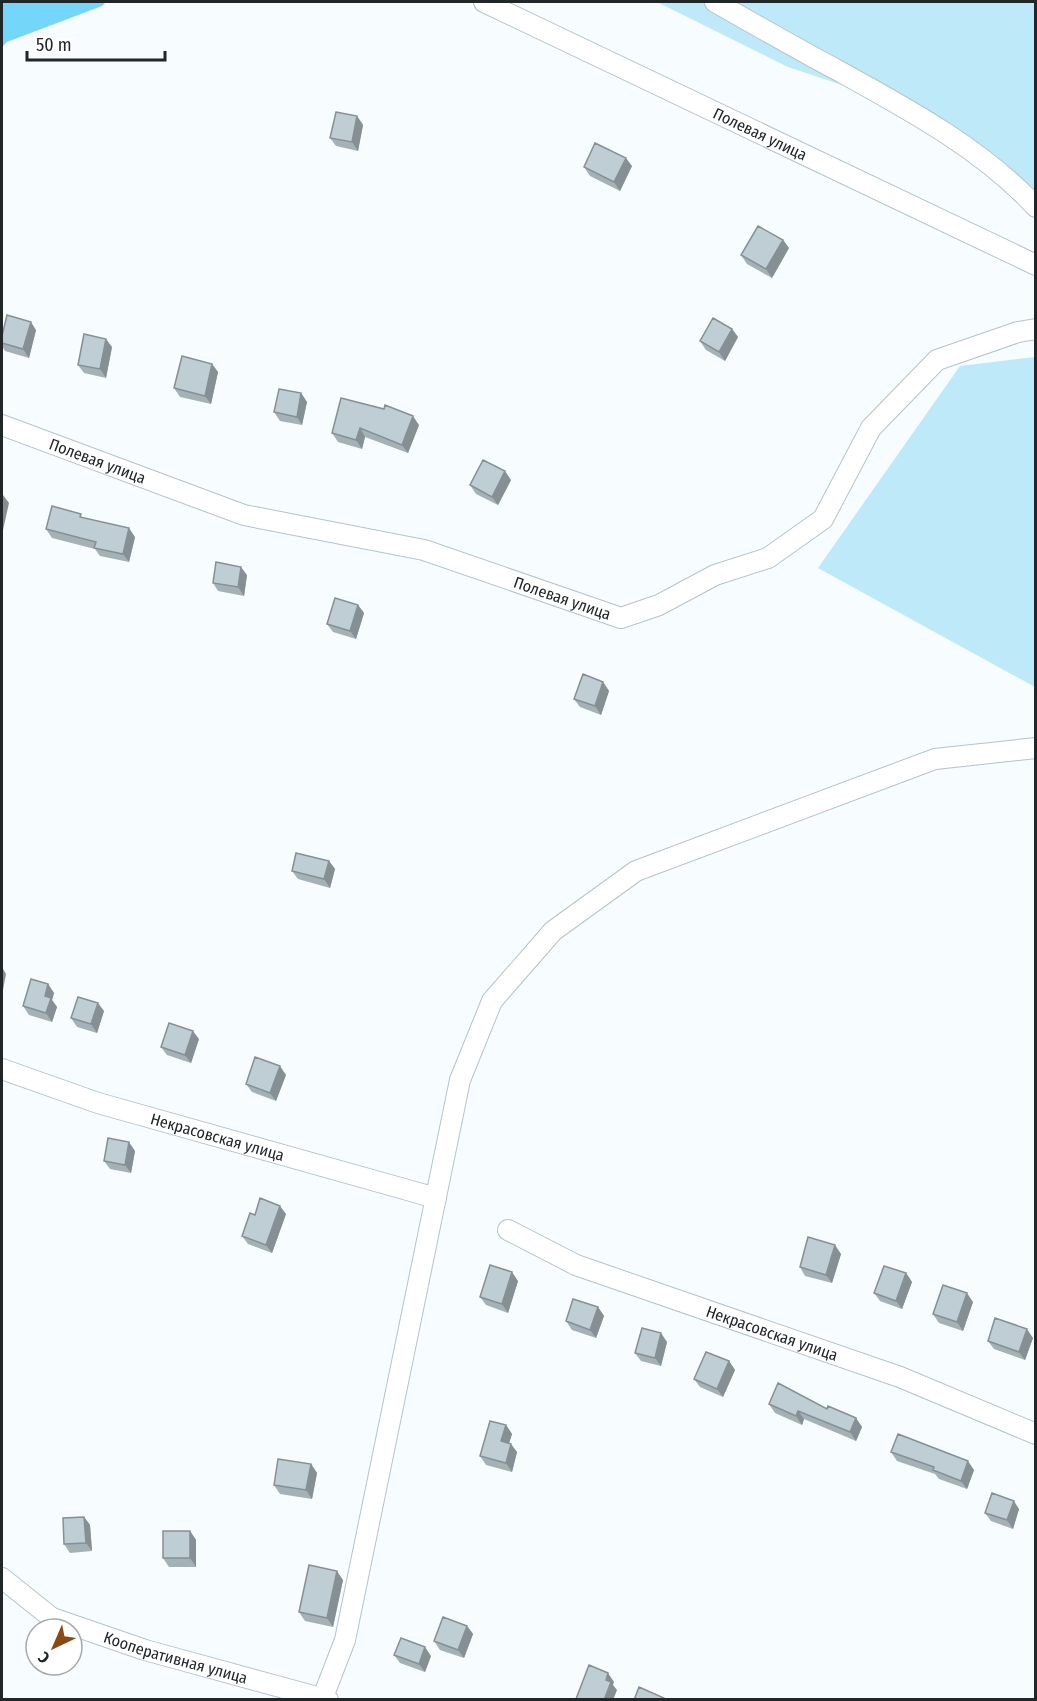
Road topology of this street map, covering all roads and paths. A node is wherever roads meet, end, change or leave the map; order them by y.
1 (484, 2) edge
2 (715, 2) edge
3 (1035, 207) edge
4 (1035, 266) edge
5 (1035, 329) edge
6 (2, 425) edge
7 (1035, 748) edge
8 (2, 1069) edge
9 (436, 1198) junction
10 (508, 1230) dead end
11 (1035, 1434) edge
12 (2, 1578) edge
13 (325, 1698) edge

1 - 4 street, Полевая улица
2 - 3 street
5 - 6 street, Полевая улица
7 - 9 street
8 - 9 street, Некрасовская улица
9 - 13 street
10 - 11 street, Некрасовская улица
12 - 13 street, Кооперативная улица

